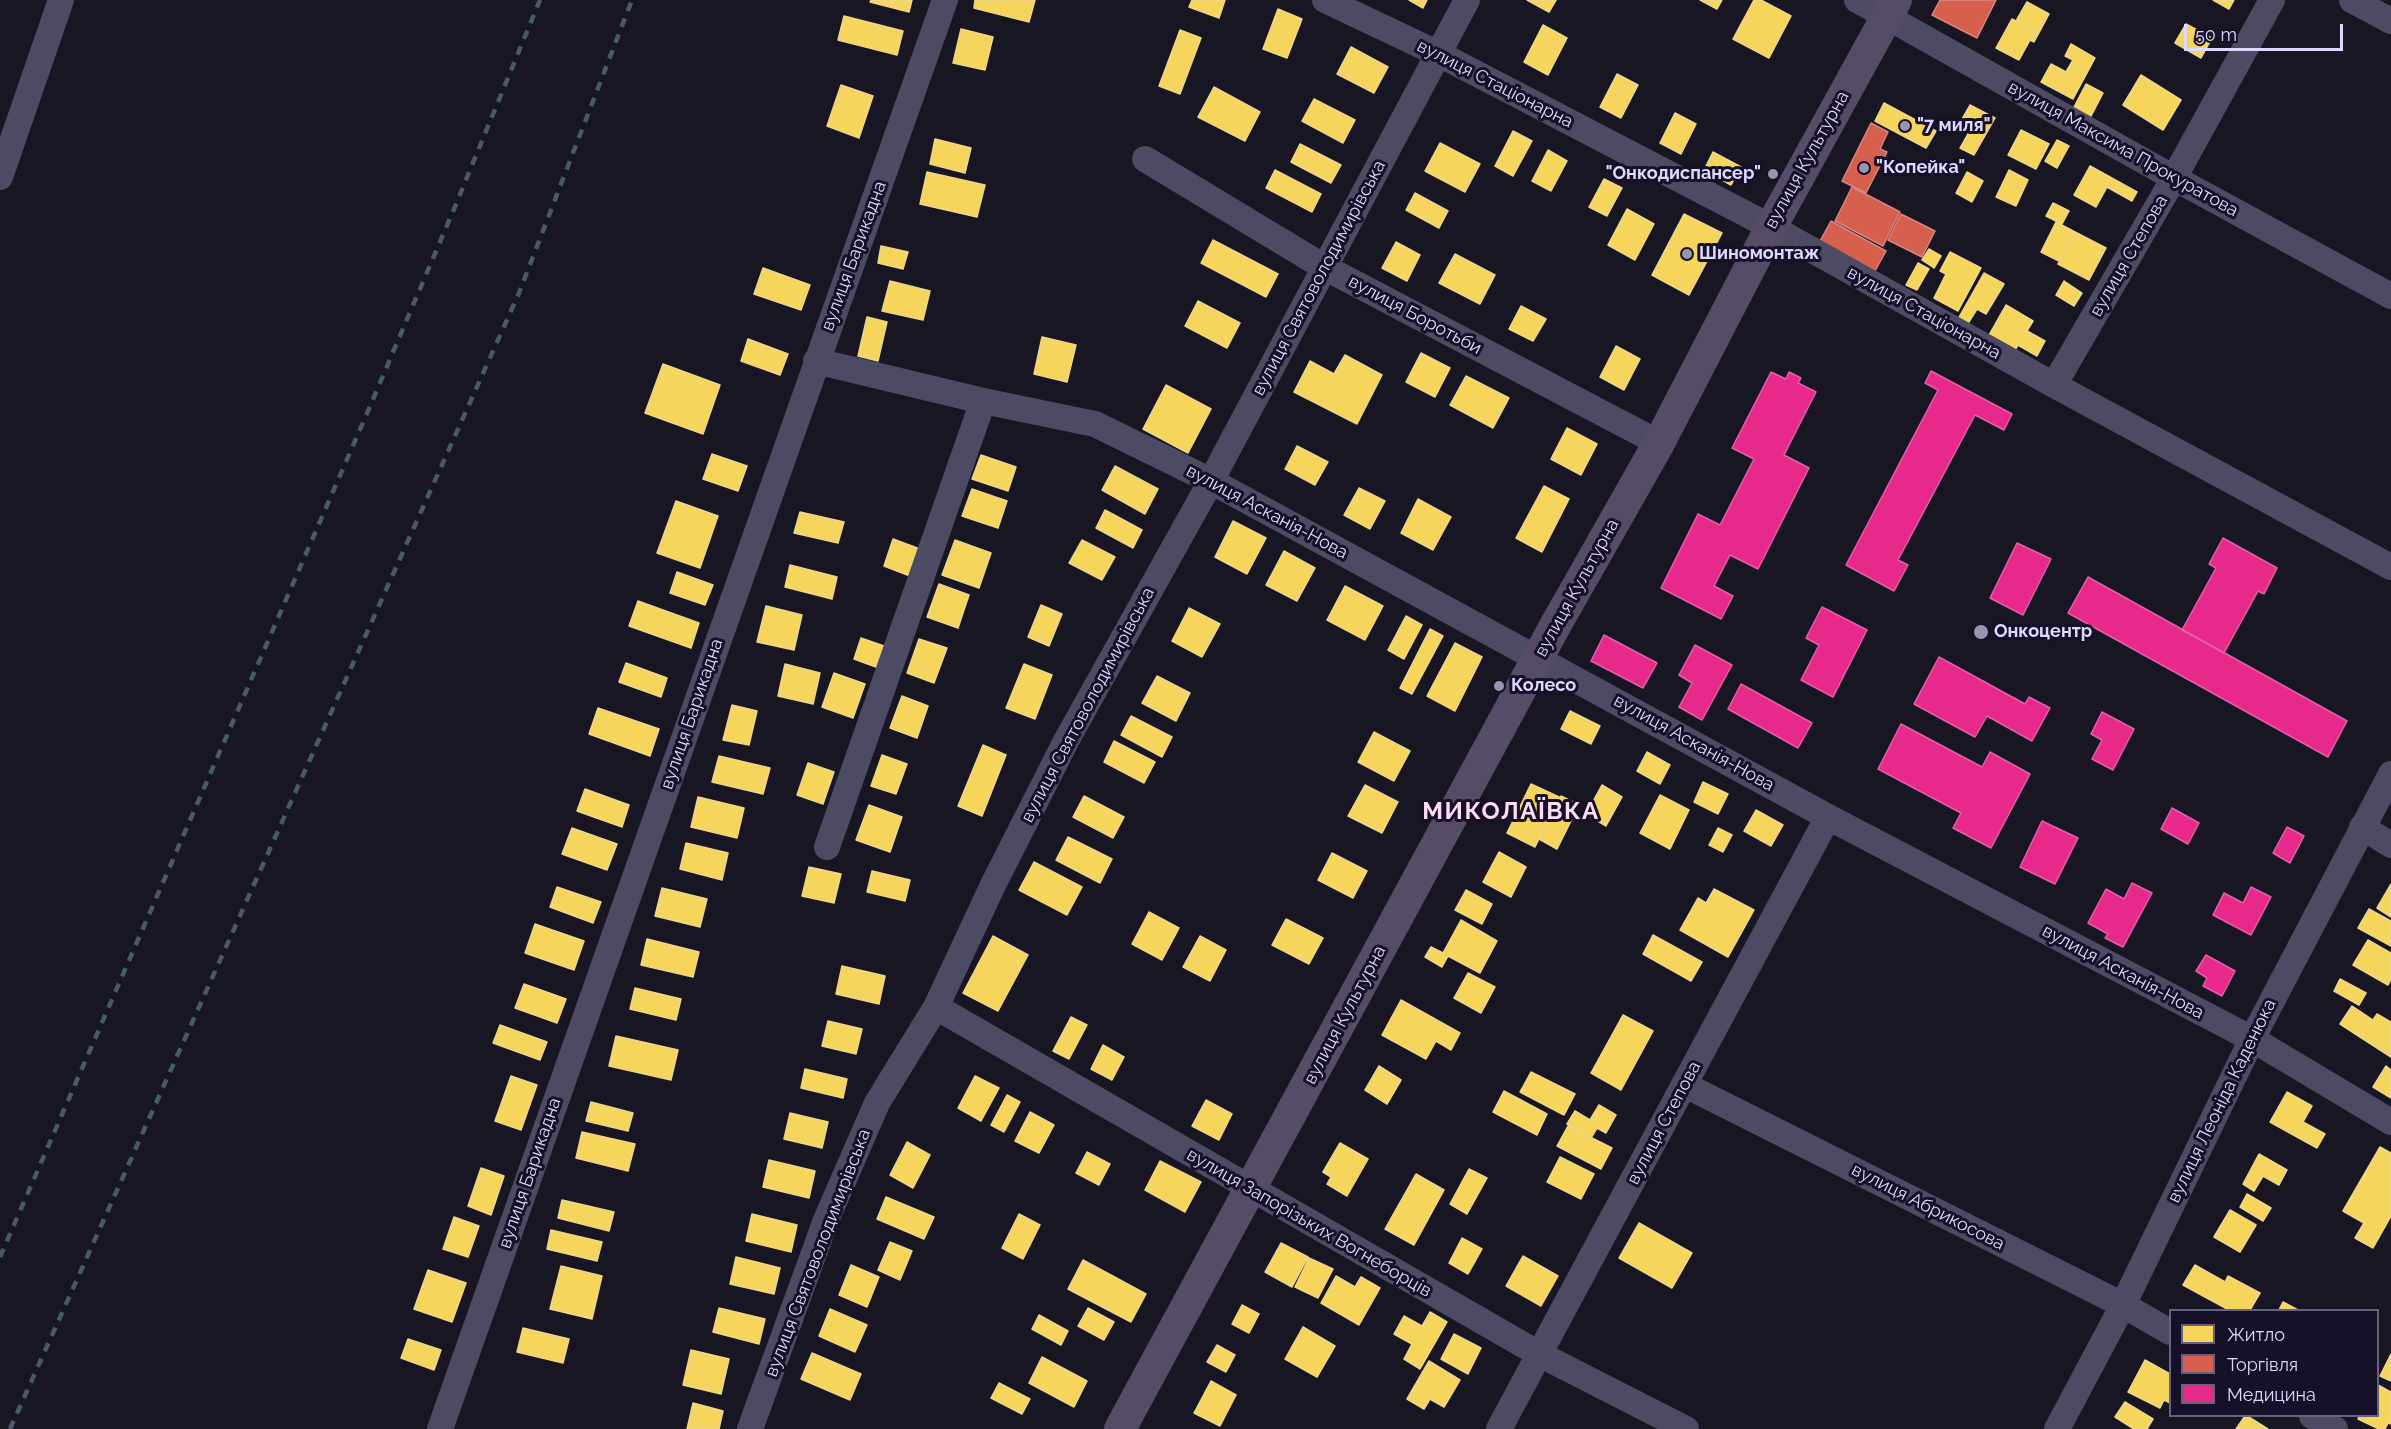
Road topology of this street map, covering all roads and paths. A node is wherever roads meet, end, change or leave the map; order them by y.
1 (61, 0) edge
2 (945, 0) edge
3 (1325, 0) edge
4 (1467, 0) edge
5 (1857, 0) edge
6 (2272, 0) edge
7 (2352, 0) edge
8 (1891, 8) edge
9 (2391, 21) edge
10 (1438, 54) junction
11 (1145, 159) dead end
12 (0, 177) edge
13 (2174, 178) junction
14 (1771, 227) junction
15 (1324, 267) junction
16 (2391, 296) edge
17 (816, 362) junction
18 (2054, 385) junction
19 (983, 401) junction
20 (1659, 443) junction
21 (1211, 481) junction
22 (2391, 567) edge
23 (1539, 658) junction
24 (2391, 774) edge
25 (1828, 817) junction
26 (2362, 827) junction
27 (2391, 845) edge
28 (827, 847) dead end
29 (936, 1008) junction
30 (2252, 1039) junction
31 (1685, 1084) junction
32 (2391, 1122) edge
33 (1251, 1190) junction
34 (2123, 1305) junction
35 (2169, 1331) edge
36 (1539, 1354) junction
37 (2314, 1417) edge
38 (440, 1429) edge
39 (750, 1429) edge
40 (1120, 1429) edge
41 (1499, 1429) edge
42 (1686, 1429) edge
43 (2057, 1429) edge
44 (2335, 1429) edge

1 - 12 street
2 - 17 street, вулиця Барикадна
3 - 10 street, вулиця Стаціонарна
4 - 10 street, вулиця Святоволодимирівська
5 - 8 street, вулиця Максима Прокуратова
6 - 13 street, вулиця Степова
7 - 9 street
8 - 13 street, вулиця Максима Прокуратова
8 - 14 main road, вулиця Культурна
10 - 14 street, вулиця Стаціонарна
10 - 15 street, вулиця Святоволодимирівська
11 - 15 street, вулиця Боротьби
13 - 16 street, вулиця Максима Прокуратова
13 - 18 street, вулиця Степова
14 - 18 street, вулиця Стаціонарна
14 - 20 main road, вулиця Культурна
15 - 20 street, вулиця Боротьби
15 - 21 street, вулиця Святоволодимирівська
17 - 19 street, вулиця Асканія-Нова
17 - 38 street, вулиця Барикадна
18 - 22 street, вулиця Стаціонарна
19 - 21 street, вулиця Асканія-Нова
19 - 28 street
20 - 23 main road, вулиця Культурна
21 - 23 street, вулиця Асканія-Нова
21 - 29 street, вулиця Святоволодимирівська
23 - 25 street, вулиця Асканія-Нова
23 - 33 main road, вулиця Культурна
24 - 26 street, вулиця Леоніда Каденюка
25 - 30 street, вулиця Асканія-Нова
25 - 31 street, вулиця Степова
26 - 27 street
26 - 30 street, вулиця Леоніда Каденюка
29 - 33 street, вулиця Запорізьких Вогнеборців
29 - 39 street, вулиця Святоволодимирівська
30 - 32 street, вулиця Асканія-Нова
30 - 34 street, вулиця Леоніда Каденюка
31 - 34 street, вулиця Абрикосова
31 - 36 street, вулиця Степова
33 - 36 street, вулиця Запорізьких Вогнеборців
33 - 40 main road, вулиця Культурна
34 - 35 street, вулиця Абрикосова
34 - 43 street, вулиця Леоніда Каденюка
36 - 41 street, вулиця Степова
36 - 42 street, вулиця Запорізьких Вогнеборців
37 - 44 street

